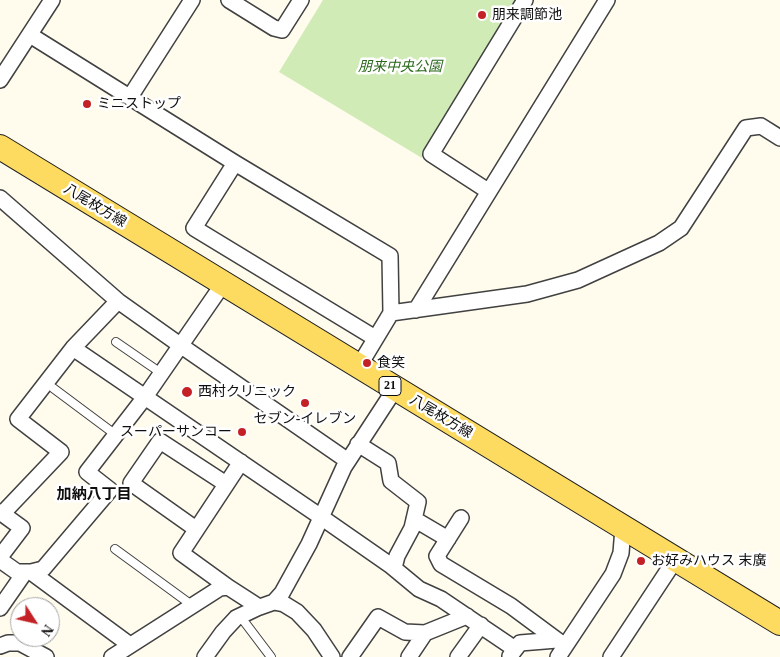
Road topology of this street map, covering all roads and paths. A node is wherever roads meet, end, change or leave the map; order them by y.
1 (52, 0) edge
2 (192, 0) edge
3 (229, 0) edge
4 (301, 0) edge
5 (525, 0) edge
6 (606, 0) edge
7 (30, 35) junction
8 (0, 80) edge
9 (130, 97) junction
10 (780, 138) edge
11 (0, 147) edge
12 (235, 163) junction
13 (488, 192) junction
14 (0, 198) edge
15 (223, 284) junction
16 (118, 301) junction
17 (416, 310) junction
18 (391, 313) junction
19 (375, 338) junction
20 (116, 342) dead end
21 (180, 345) junction
22 (73, 348) junction
23 (359, 366) junction
24 (162, 373) junction
25 (53, 388) dead end
26 (395, 389) junction
27 (145, 397) junction
28 (116, 435) junction
29 (358, 444) junction
30 (348, 460) junction
31 (241, 462) junction
32 (226, 484) junction
33 (1, 513) edge
34 (321, 517) junction
35 (461, 518) dead end
36 (414, 519) junction
37 (623, 528) junction
38 (196, 529) junction
39 (448, 539) junction
40 (115, 549) dead end
41 (0, 558) edge
42 (675, 560) junction
43 (394, 568) junction
44 (28, 572) junction
45 (228, 587) junction
46 (274, 602) junction
47 (193, 606) junction
48 (259, 607) junction
49 (0, 608) edge
50 (240, 616) junction
51 (467, 616) junction
52 (780, 623) edge
53 (480, 626) junction
54 (425, 633) junction
55 (130, 645) junction
56 (0, 646) edge
57 (560, 648) edge
58 (512, 653) edge
59 (46, 657) edge
60 (112, 657) edge
61 (205, 657) edge
62 (271, 657) edge
63 (332, 657) edge
64 (350, 657) edge
65 (409, 657) edge
66 (458, 657) edge
67 (610, 657) edge

1 - 7 street
2 - 9 street
3 - 4 street
5 - 13 street
6 - 13 street
7 - 8 street
7 - 9 street
9 - 12 street
10 - 17 street
11 - 15 main road, 八尾枚方線 / 21
12 - 18 street
12 - 19 street
13 - 17 street
14 - 16 street
15 - 21 street
15 - 23 main road, 八尾枚方線 / 21
16 - 21 street
16 - 22 street
17 - 18 street
18 - 19 street
19 - 23 street
20 - 24 lane
21 - 24 street
21 - 30 street
22 - 27 street
22 - 33 street
23 - 26 main road, 八尾枚方線 / 21
24 - 27 street
25 - 28 lane
26 - 29 street
26 - 37 main road, 八尾枚方線 / 21
27 - 28 street
27 - 31 street
28 - 44 street
29 - 30 street
29 - 36 street
30 - 34 street
31 - 32 street
31 - 34 street
32 - 38 street
32 - 38 street
33 - 41 street
34 - 43 street
34 - 46 street
35 - 39 street
36 - 39 street
36 - 43 street
37 - 42 main road, 八尾枚方線 / 21
37 - 57 street
38 - 45 street
39 - 57 street
40 - 47 lane
41 - 44 street
42 - 52 main road, 八尾枚方線 / 21
42 - 67 street
43 - 51 street
44 - 49 street
44 - 55 street
45 - 47 street
45 - 48 street
46 - 48 street
46 - 63 street
47 - 55 street
48 - 50 street
50 - 61 street
50 - 62 lane
51 - 53 street
51 - 54 street
53 - 58 street
53 - 66 street
54 - 64 street
54 - 65 street
55 - 60 street
56 - 59 street
57 - 58 street

